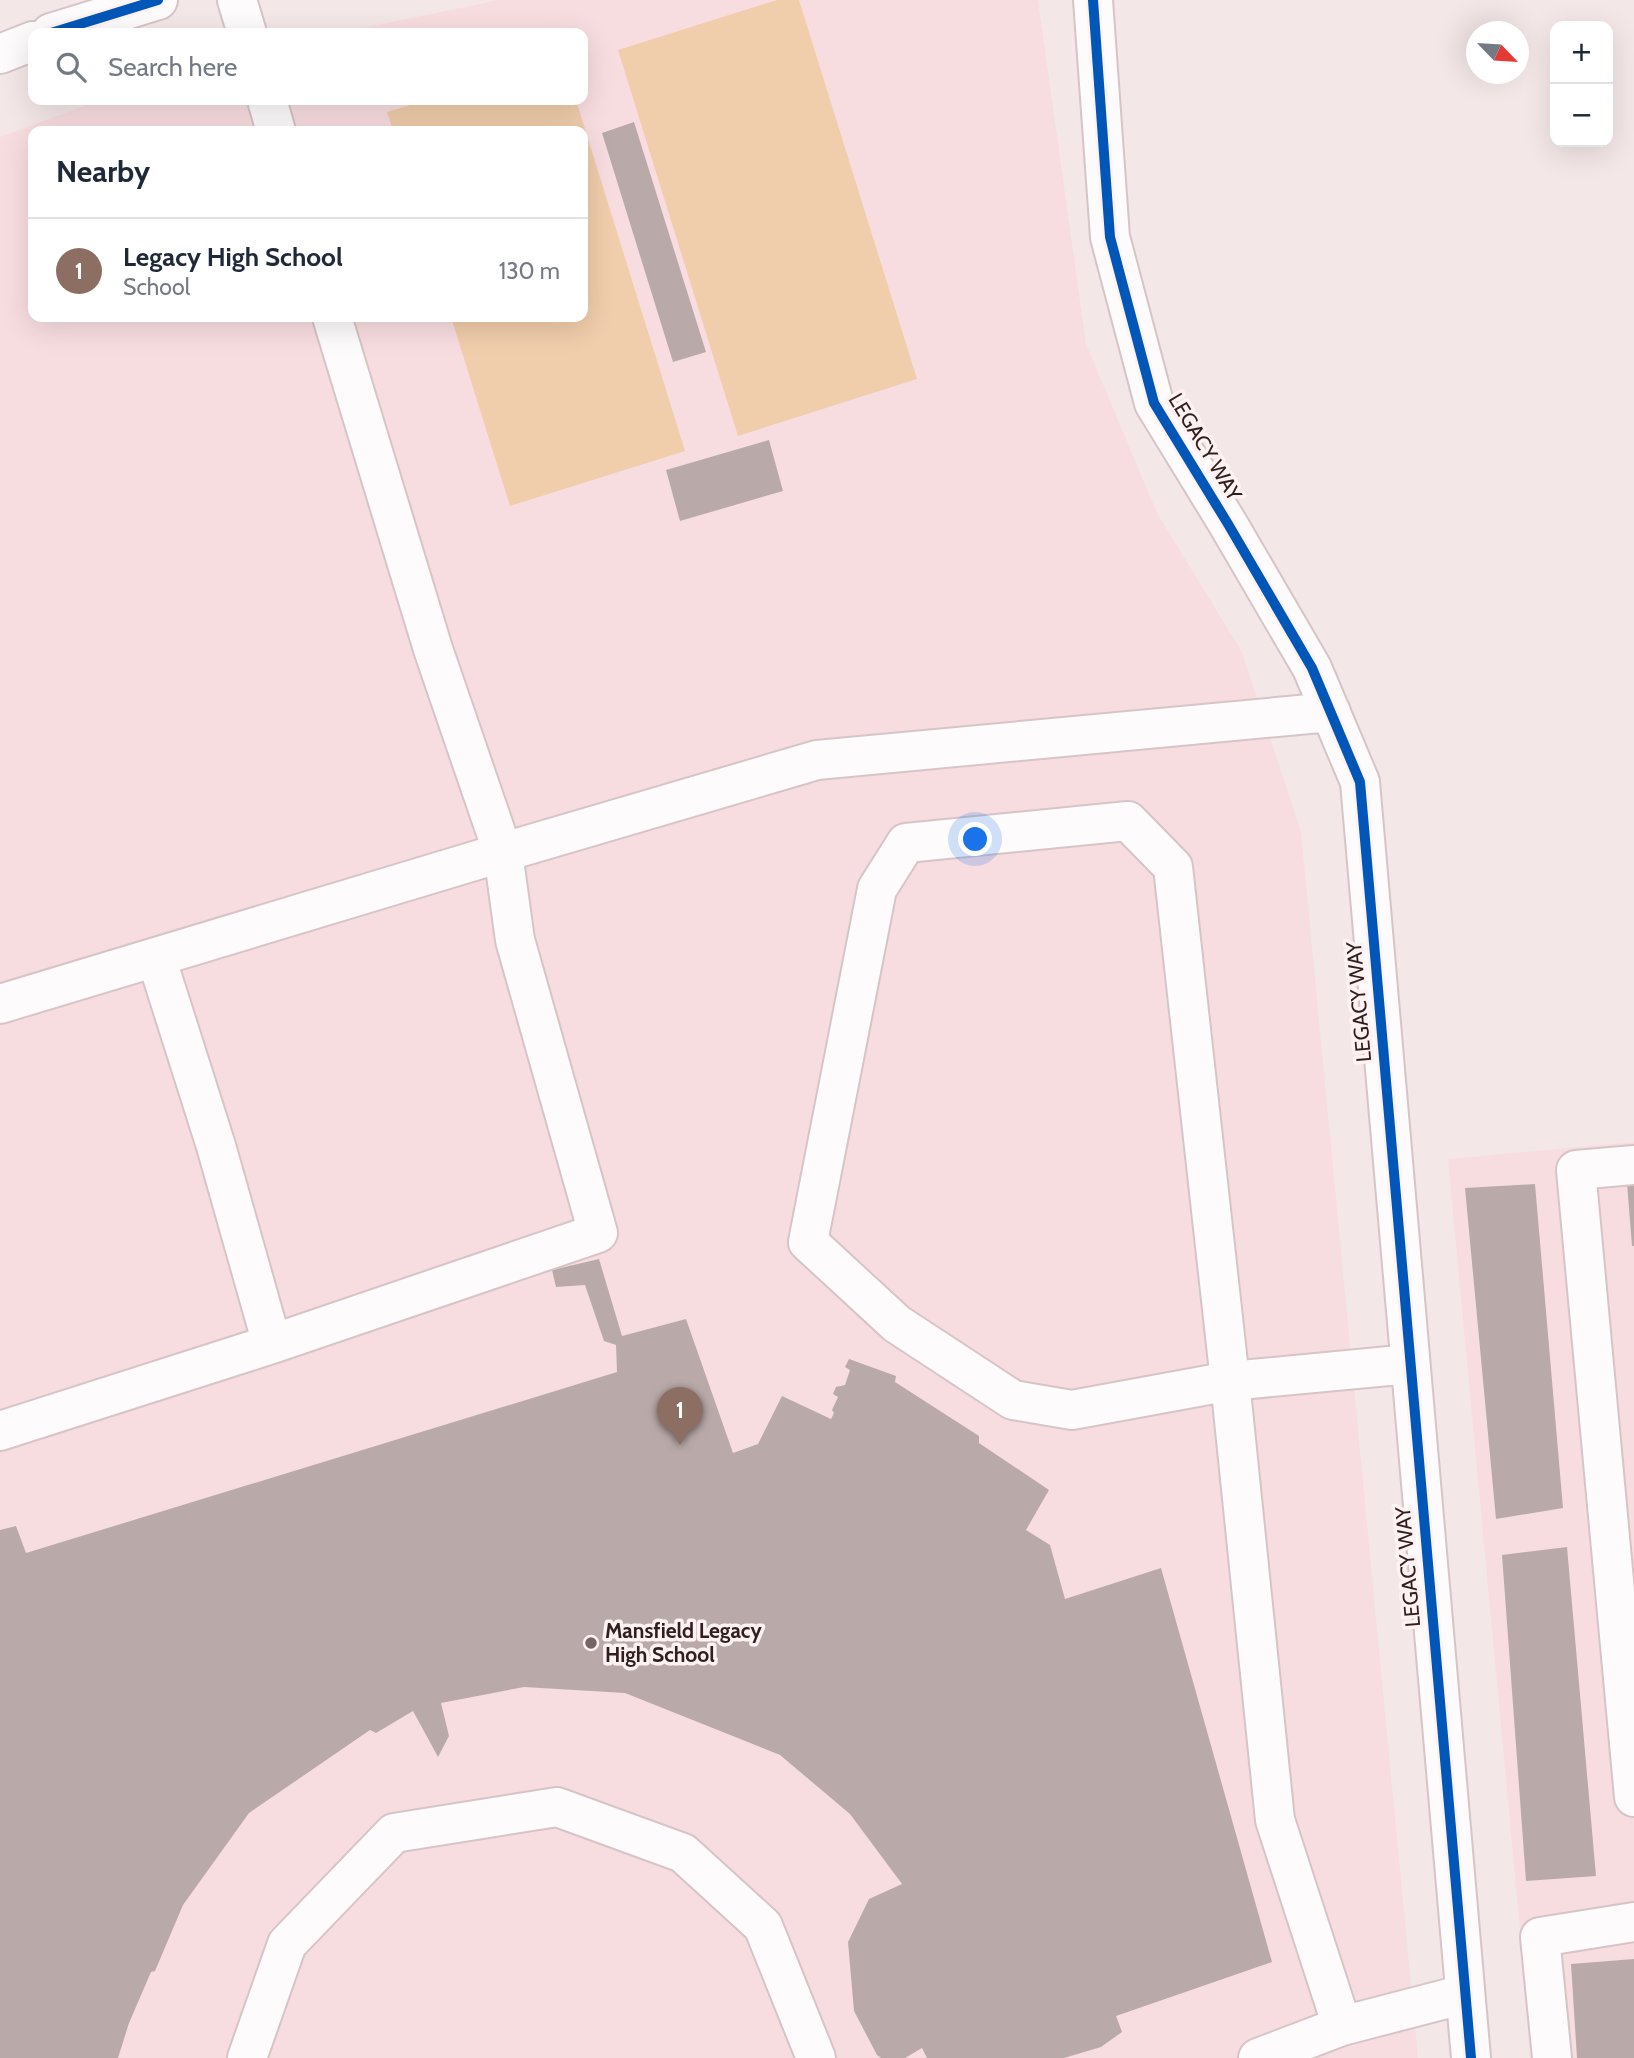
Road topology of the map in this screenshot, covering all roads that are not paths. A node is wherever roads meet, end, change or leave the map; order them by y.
1 (158, 0) edge
2 (237, 0) edge
3 (1093, 0) edge
4 (67, 28) edge
5 (245, 28) edge
6 (28, 43) edge
7 (0, 54) edge
8 (268, 105) edge
9 (275, 126) edge
10 (334, 322) edge
11 (1331, 712) junction
12 (503, 853) junction
13 (156, 957) junction
14 (0, 1004) edge
15 (1634, 1165) edge
16 (272, 1344) junction
17 (1410, 1364) junction
18 (1230, 1381) junction
19 (0, 1431) edge
20 (1634, 1797) edge
21 (1634, 1922) edge
22 (1465, 1994) junction
23 (1342, 2026) junction
24 (247, 2058) edge
25 (816, 2058) edge
26 (1258, 2058) edge
27 (1471, 2058) edge
28 (1552, 2058) edge

1 - 4 street
2 - 5 street
3 - 11 street, LEGACY WAY
6 - 7 street
8 - 9 street
10 - 12 street
11 - 12 street
11 - 17 street, LEGACY WAY
12 - 13 street
12 - 16 street
13 - 14 street
13 - 16 street
15 - 20 street
16 - 19 street
17 - 18 street
17 - 22 street, LEGACY WAY
18 - 18 street
18 - 23 street
21 - 28 street
22 - 23 street
22 - 27 street, LEGACY WAY
23 - 26 street
24 - 25 street

